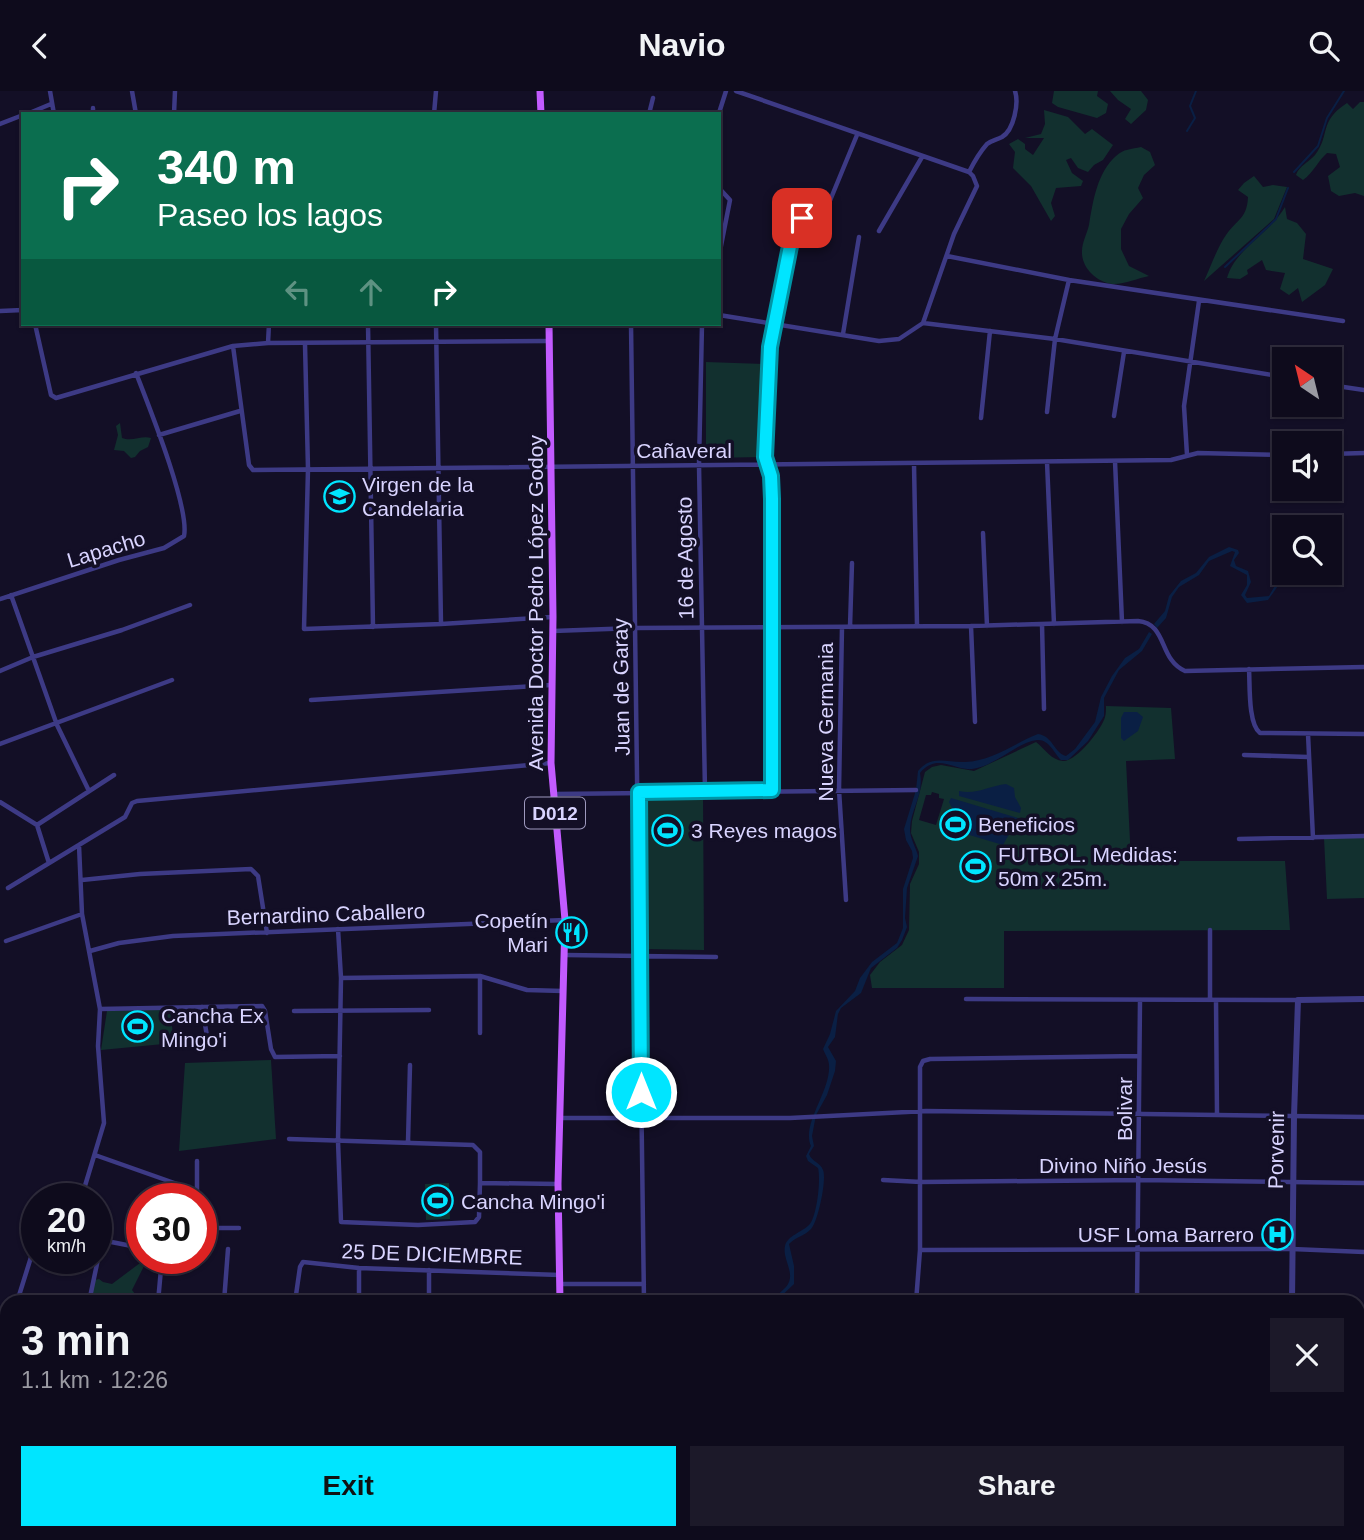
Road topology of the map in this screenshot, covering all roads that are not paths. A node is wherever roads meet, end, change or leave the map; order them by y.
1 (50, 91) edge
2 (132, 91) edge
3 (175, 91) edge
4 (436, 91) edge
5 (540, 91) edge
6 (726, 91) edge
7 (736, 91) edge
8 (1015, 91) edge
9 (653, 98) dead end
10 (51, 104) junction
11 (32, 112) edge
12 (53, 112) edge
13 (136, 112) edge
14 (174, 112) edge
15 (434, 112) edge
16 (541, 112) edge
17 (650, 112) edge
18 (719, 112) edge
19 (21, 116) edge
20 (0, 124) edge
21 (858, 135) junction
22 (922, 157) junction
23 (969, 172) junction
24 (721, 190) edge
25 (878, 231) dead end
26 (859, 237) dead end
27 (721, 246) edge
28 (947, 256) junction
29 (1069, 280) junction
30 (1199, 301) junction
31 (21, 310) edge
32 (0, 311) edge
33 (721, 314) edge
34 (1343, 321) dead end
35 (773, 322) junction
36 (923, 323) junction
37 (35, 326) edge
38 (269, 326) edge
39 (368, 326) edge
40 (436, 326) edge
41 (549, 326) edge
42 (631, 326) edge
43 (702, 326) edge
44 (990, 331) junction
45 (843, 334) junction
46 (1055, 339) junction
47 (550, 341) junction
48 (436, 342) junction
49 (268, 343) junction
50 (368, 343) junction
51 (305, 344) junction
52 (233, 345) junction
53 (1124, 352) junction
54 (1190, 362) junction
55 (136, 373) junction
56 (1272, 375) edge
57 (1342, 387) edge
58 (1364, 390) edge
59 (240, 411) junction
60 (1046, 412) dead end
61 (1114, 416) dead end
62 (981, 418) dead end
63 (159, 435) junction
64 (1364, 453) edge
65 (1342, 454) edge
66 (1187, 455) junction
67 (1272, 455) edge
68 (1115, 461) junction
69 (1047, 462) junction
70 (914, 464) junction
71 (699, 465) junction
72 (767, 465) junction
73 (552, 466) junction
74 (634, 466) junction
75 (370, 468) junction
76 (439, 468) junction
77 (308, 469) junction
78 (983, 533) dead end
79 (852, 563) dead end
80 (11, 595) junction
81 (0, 599) edge
82 (190, 605) dead end
83 (553, 617) junction
84 (1122, 622) junction
85 (440, 624) junction
86 (1042, 624) junction
87 (1054, 624) junction
88 (916, 625) junction
89 (987, 625) junction
90 (971, 626) junction
91 (373, 627) junction
92 (772, 627) junction
93 (842, 627) junction
94 (850, 627) junction
95 (635, 628) junction
96 (702, 629) junction
97 (553, 631) junction
98 (33, 657) junction
99 (1364, 667) edge
100 (1249, 669) junction
101 (0, 671) edge
102 (172, 680) dead end
103 (552, 685) junction
104 (311, 700) dead end
105 (1044, 709) dead end
106 (975, 722) dead end
107 (57, 725) junction
108 (1308, 734) junction
109 (1364, 734) edge
110 (0, 744) edge
111 (1244, 755) dead end
112 (1308, 757) junction
113 (551, 763) junction
114 (114, 775) dead end
115 (772, 790) junction
116 (839, 790) junction
117 (916, 790) dead end
118 (89, 791) junction
119 (705, 791) junction
120 (639, 792) junction
121 (554, 794) junction
122 (0, 802) edge
123 (37, 825) junction
124 (1364, 836) edge
125 (1312, 838) junction
126 (1239, 839) dead end
127 (79, 845) junction
128 (49, 863) junction
129 (82, 880) junction
130 (8, 888) dead end
131 (846, 901) dead end
132 (82, 914) junction
133 (565, 921) junction
134 (338, 929) junction
135 (1210, 930) dead end
136 (267, 933) junction
137 (6, 941) dead end
138 (90, 951) junction
139 (565, 955) junction
140 (640, 956) junction
141 (716, 957) dead end
142 (480, 976) junction
143 (341, 978) junction
144 (564, 991) junction
145 (966, 999) dead end
146 (1364, 999) edge
147 (1140, 1000) junction
148 (1213, 1000) junction
149 (1298, 1000) junction
150 (202, 1007) junction
151 (100, 1009) junction
152 (340, 1010) junction
153 (429, 1010) dead end
154 (294, 1011) dead end
155 (480, 1033) dead end
156 (207, 1036) dead end
157 (340, 1056) junction
158 (1139, 1056) junction
159 (410, 1065) dead end
160 (920, 1112) junction
161 (1217, 1113) junction
162 (1139, 1115) junction
163 (1294, 1116) junction
164 (1364, 1117) edge
165 (561, 1118) junction
166 (641, 1119) junction
167 (289, 1139) dead end
168 (338, 1141) junction
169 (408, 1142) junction
170 (95, 1155) junction
171 (197, 1161) dead end
172 (883, 1180) dead end
173 (1140, 1180) junction
174 (921, 1182) junction
175 (1293, 1182) junction
176 (86, 1183) edge
177 (174, 1183) edge
178 (197, 1183) edge
179 (480, 1183) junction
180 (1364, 1183) edge
181 (558, 1184) junction
182 (217, 1228) edge
183 (239, 1228) dead end
184 (228, 1249) dead end
185 (1138, 1249) junction
186 (1292, 1249) junction
187 (920, 1250) junction
188 (1364, 1252) edge
189 (359, 1268) junction
190 (429, 1270) junction
191 (26, 1274) edge
192 (94, 1274) edge
193 (161, 1274) edge
194 (560, 1275) junction
195 (560, 1284) junction
196 (644, 1284) junction
197 (19, 1295) edge
198 (90, 1295) edge
199 (159, 1295) edge
200 (225, 1295) edge
201 (296, 1295) edge
202 (359, 1295) edge
203 (429, 1295) edge
204 (560, 1295) edge
205 (644, 1295) edge
206 (917, 1295) edge
207 (1137, 1295) edge
208 (1292, 1295) edge

1 - 10 street
2 - 13 street
3 - 14 street
4 - 15 street
5 - 16 main road
6 - 18 street
7 - 21 street
8 - 23 street
9 - 17 street
10 - 11 street
10 - 12 street
19 - 20 street
21 - 22 street
21 - 35 street
22 - 23 street
22 - 25 street
23 - 28 street
24 - 27 street
26 - 45 street
28 - 29 street
28 - 36 street
29 - 30 street
29 - 46 street
30 - 34 street
30 - 54 street
31 - 32 street
33 - 35 street
35 - 45 street
35 - 72 street
36 - 44 street
36 - 45 street
37 - 55 street
38 - 49 street
39 - 50 street
40 - 48 street
41 - 47 main road, Avenida Doctor Pedro López Godoy / D012
42 - 74 street, Juan de Garay
43 - 71 street, 16 de Agosto
44 - 46 street
44 - 62 street
46 - 53 street
46 - 60 street
47 - 48 street
47 - 73 main road, Avenida Doctor Pedro López Godoy / D012
48 - 50 street
48 - 76 street
49 - 51 street
49 - 52 street
50 - 51 street
50 - 75 street
51 - 77 street
52 - 55 street
52 - 59 street
53 - 54 street
53 - 61 street
54 - 56 street
54 - 66 street
55 - 63 street
57 - 58 street
59 - 63 street
59 - 77 street, Cañaveral
63 - 80 street, Lapacho
64 - 65 street
66 - 67 street, Cañaveral
66 - 68 street, Cañaveral
68 - 69 street, Cañaveral
68 - 84 street
69 - 70 street, Cañaveral
69 - 87 street
70 - 72 street, Cañaveral
70 - 88 street
71 - 72 street, Cañaveral
71 - 74 street, Cañaveral
71 - 96 street, 16 de Agosto
72 - 92 street
73 - 74 street, Cañaveral
73 - 76 street, Cañaveral
73 - 83 main road, Avenida Doctor Pedro López Godoy / D012
74 - 95 street, Juan de Garay
75 - 76 street, Cañaveral
75 - 77 street, Cañaveral
75 - 91 street
76 - 85 street
77 - 91 street
78 - 89 street
79 - 94 street
80 - 81 street, Lapacho
80 - 98 street
82 - 98 street
83 - 85 street
83 - 97 main road, Avenida Doctor Pedro López Godoy / D012
84 - 87 street
84 - 100 street
85 - 91 street
86 - 87 street
86 - 89 street
86 - 105 street
88 - 90 street
88 - 94 street
89 - 90 street
90 - 106 street
92 - 93 street
92 - 96 street
92 - 115 street
93 - 94 street
93 - 116 street, Nueva Germania
95 - 96 street
95 - 97 street
95 - 120 street, Juan de Garay
96 - 119 street, 16 de Agosto
97 - 103 main road, Avenida Doctor Pedro López Godoy / D012
98 - 101 street
98 - 107 street
99 - 100 street
100 - 108 street
102 - 107 street
103 - 104 street
103 - 113 main road, Avenida Doctor Pedro López Godoy / D012
107 - 110 street
107 - 118 street
108 - 109 street
108 - 112 street
111 - 112 street
112 - 125 street
113 - 121 main road, Avenida Doctor Pedro López Godoy / D012
113 - 127 street
114 - 118 street
115 - 116 street
115 - 119 street
116 - 117 street
116 - 131 street, Nueva Germania
118 - 123 street
119 - 120 street
120 - 121 street
120 - 140 street, Juan de Garay
121 - 133 main road, Avenida Doctor Pedro López Godoy / D012
122 - 123 street
123 - 128 street
124 - 125 street
125 - 126 street
127 - 128 street
127 - 129 street
128 - 130 street
129 - 132 street
129 - 136 street
132 - 137 street
132 - 138 street
133 - 134 street, Bernardino Caballero
133 - 139 main road, Avenida Doctor Pedro López Godoy / D012
134 - 136 street, Bernardino Caballero
134 - 143 street
135 - 148 street
136 - 138 street, Bernardino Caballero
138 - 151 street
139 - 140 street
139 - 144 main road, Avenida Doctor Pedro López Godoy / D012
140 - 141 street
140 - 166 street, Juan de Garay
142 - 143 street
142 - 144 street
142 - 155 street
143 - 152 street
144 - 165 main road, Avenida Doctor Pedro López Godoy / D012
145 - 147 street
146 - 149 street
147 - 148 street
147 - 158 street, Bolivar
148 - 149 street
148 - 161 street
149 - 163 street, Porvenir
150 - 151 street
150 - 156 street
150 - 157 street
151 - 170 street
152 - 153 street
152 - 154 street
152 - 157 street
157 - 168 street
158 - 160 street
158 - 162 street, Bolivar
159 - 169 street
160 - 162 street
160 - 166 street
160 - 174 street
161 - 162 street
161 - 163 street
162 - 173 street, Bolivar
163 - 164 street
163 - 175 street, Porvenir
165 - 166 street
165 - 181 main road, Avenida Doctor Pedro López Godoy / D012
166 - 196 street, Juan de Garay
167 - 168 street
168 - 169 street
168 - 179 street
169 - 179 street
170 - 176 street
170 - 177 street
171 - 178 street
172 - 174 street, Divino Niño Jesús
173 - 174 street, Divino Niño Jesús
173 - 175 street, Divino Niño Jesús
173 - 185 street, Bolivar
174 - 187 street
175 - 180 street, Divino Niño Jesús
175 - 186 street, Porvenir
179 - 181 street
181 - 194 main road, Avenida Doctor Pedro López Godoy / D012
182 - 183 street
184 - 200 street
185 - 186 street
185 - 187 street
185 - 207 street, Bolivar
186 - 188 street
186 - 208 street, Porvenir
187 - 206 street
189 - 190 street, 25 DE DICIEMBRE
189 - 201 street, 25 DE DICIEMBRE
189 - 202 street
190 - 194 street, 25 DE DICIEMBRE
190 - 203 street
191 - 197 street
192 - 198 street
193 - 199 street
194 - 195 main road, Avenida Doctor Pedro López Godoy / D012
195 - 196 street
195 - 204 main road, Avenida Doctor Pedro López Godoy / D012
196 - 205 street, Juan de Garay

